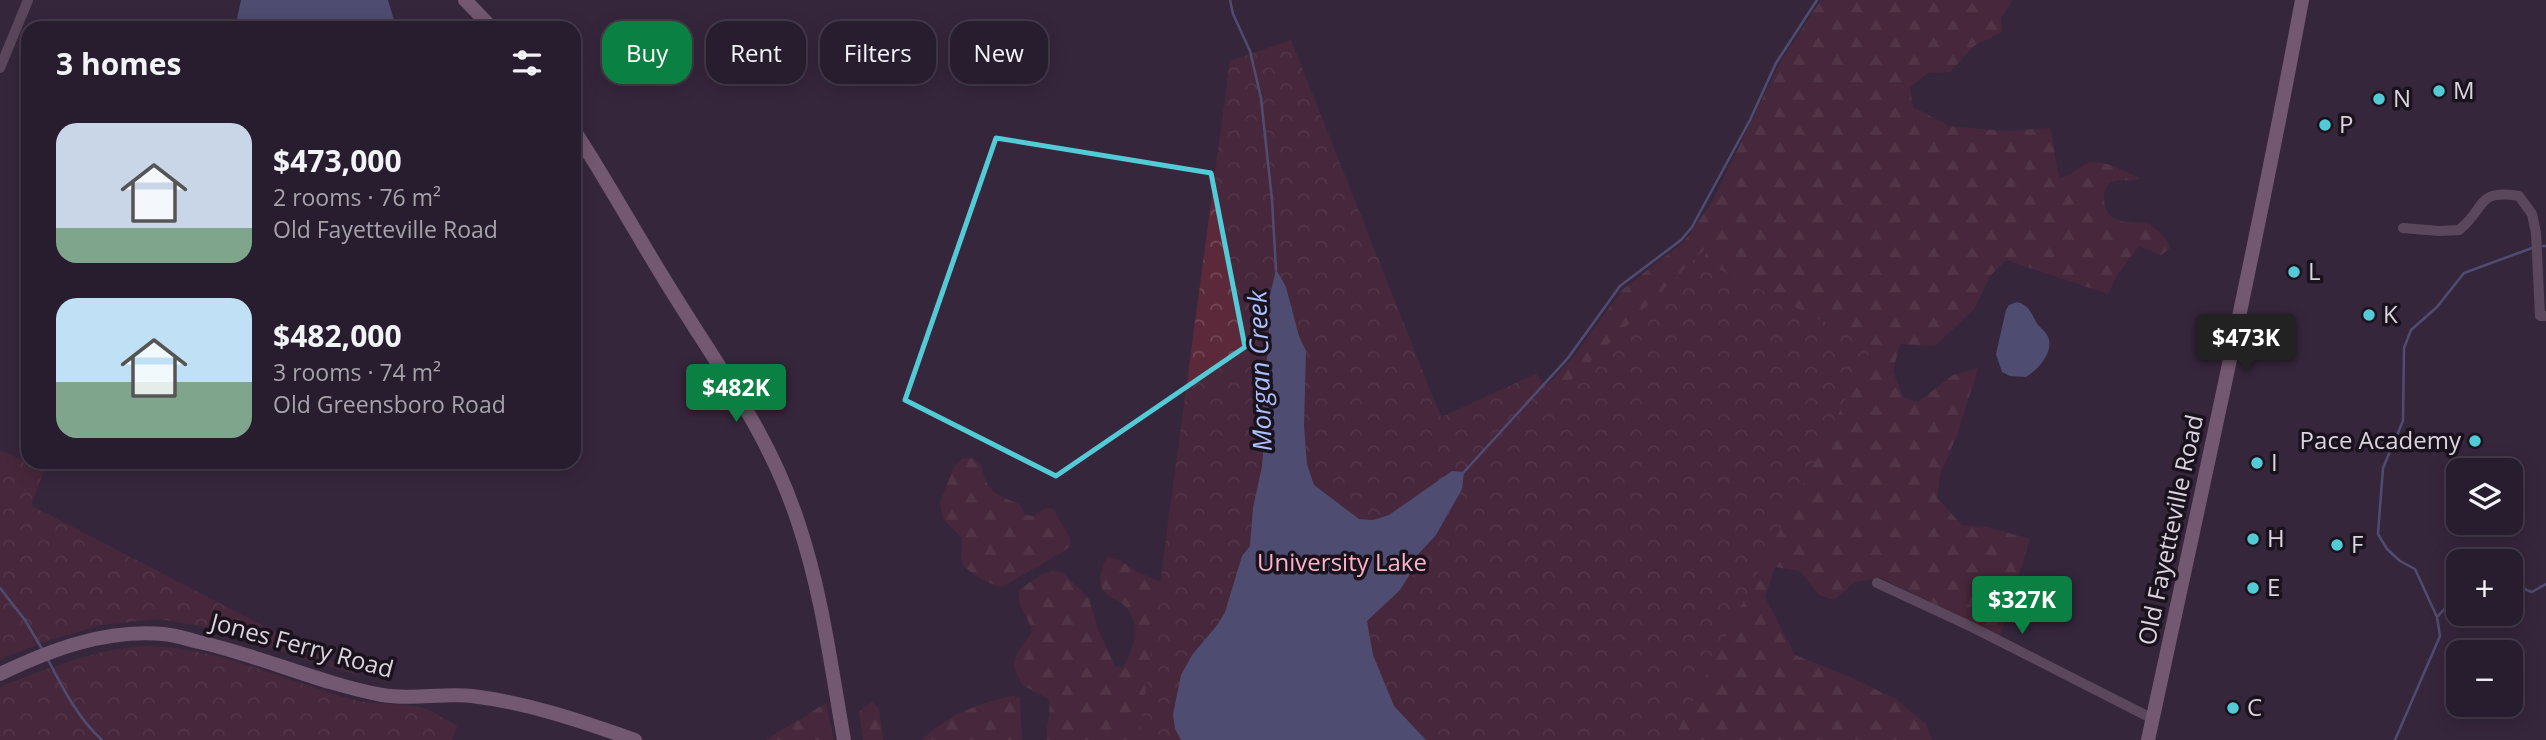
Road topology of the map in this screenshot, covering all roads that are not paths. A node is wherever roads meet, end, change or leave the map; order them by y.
1 (27, 0) edge
2 (465, 0) edge
3 (2302, 0) edge
4 (485, 21) edge
5 (0, 68) edge
6 (581, 142) edge
7 (2403, 228) dead end
8 (2546, 316) edge
9 (1877, 583) dead end
10 (0, 674) edge
11 (2153, 719) junction
12 (635, 740) edge
13 (844, 740) edge
14 (2148, 740) edge

1 - 5 street
2 - 4 street
3 - 11 street, Old Fayetteville Road
6 - 13 street
7 - 8 street
9 - 11 street
10 - 12 street, Jones Ferry Road
11 - 14 street, Old Fayetteville Road

